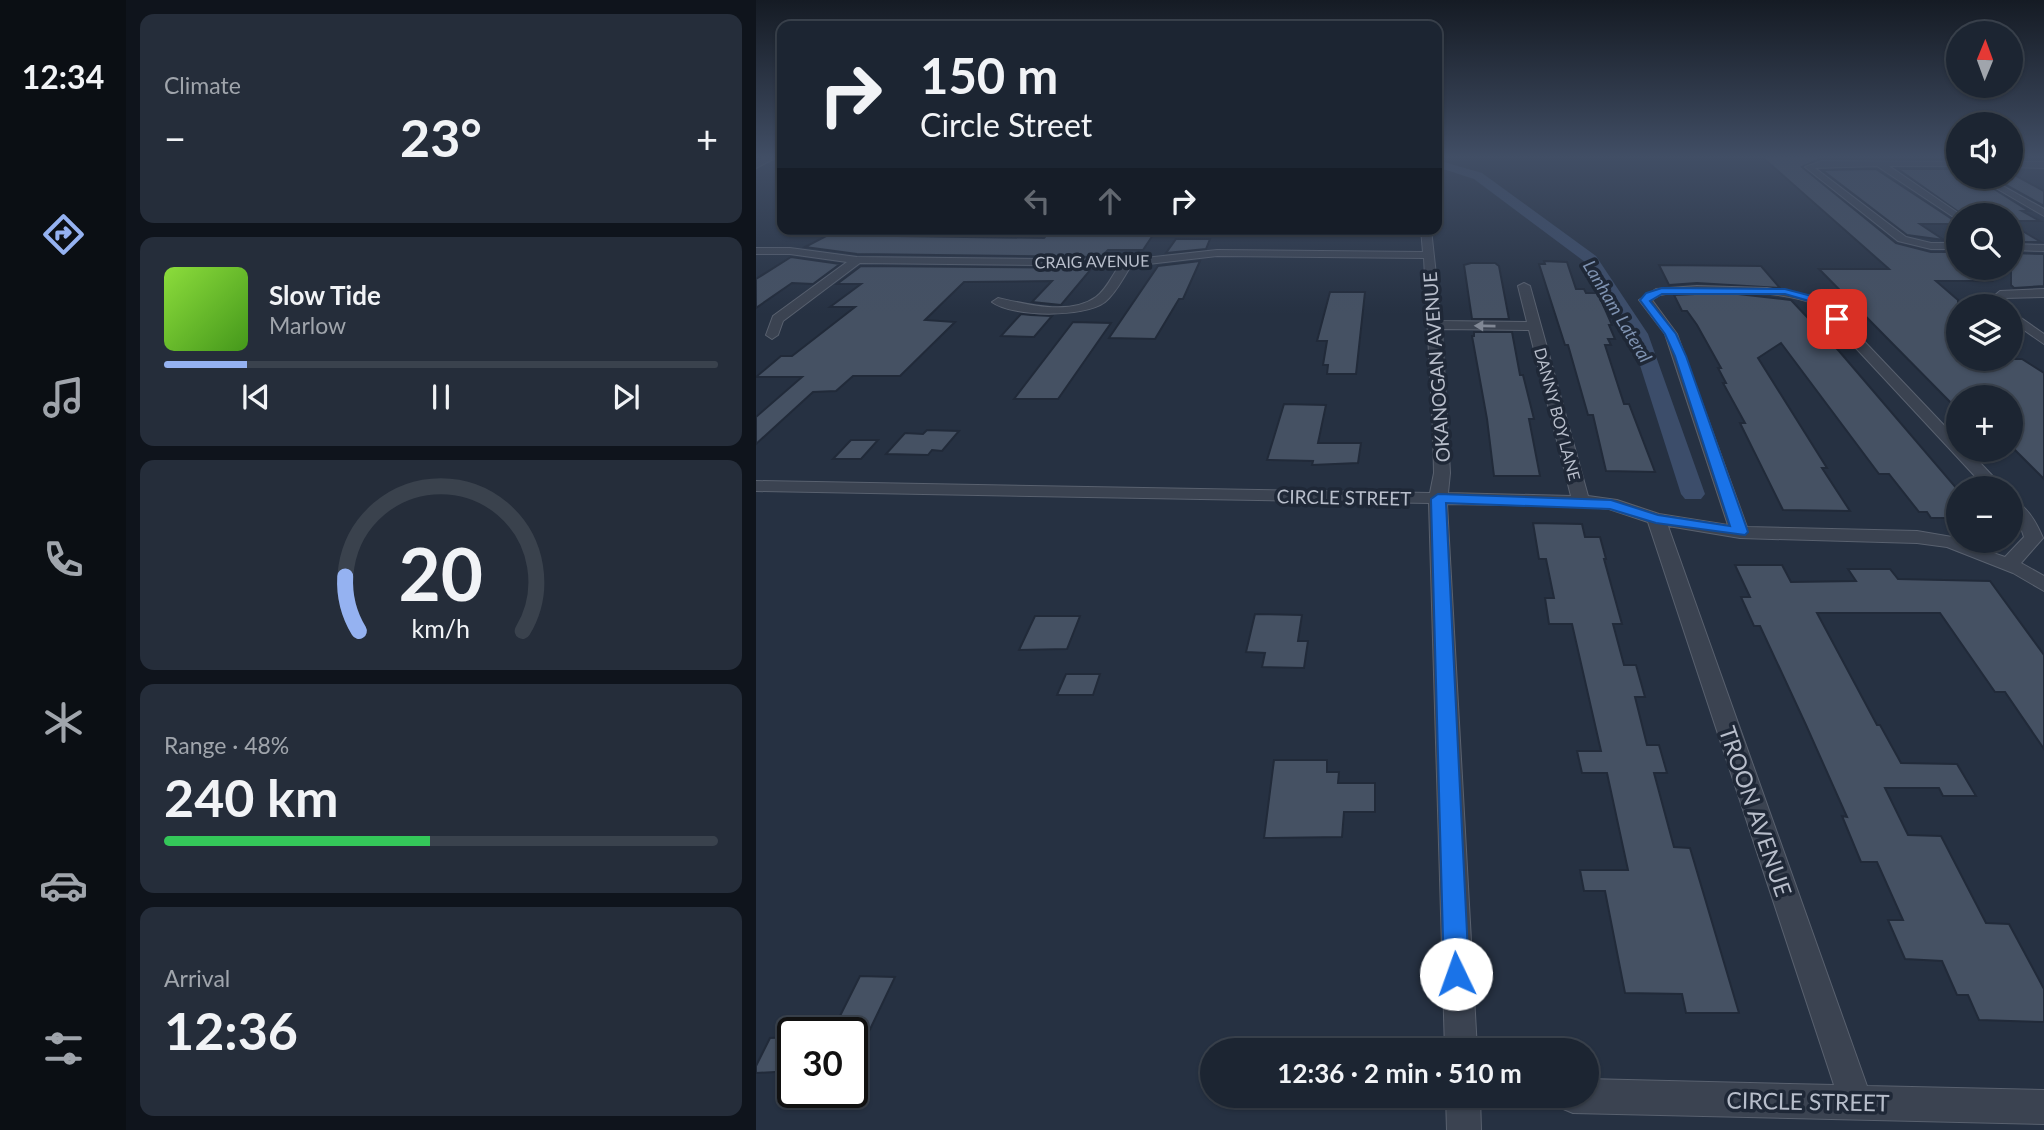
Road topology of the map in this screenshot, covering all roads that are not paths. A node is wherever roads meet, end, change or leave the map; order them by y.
1 (1863, 209) edge
2 (1427, 235) edge
3 (1946, 246) edge
4 (2023, 247) edge
5 (2044, 248) edge
6 (756, 251) edge
7 (1429, 255) junction
8 (857, 260) junction
9 (1127, 263) junction
10 (1524, 286) dead end
11 (2044, 293) edge
12 (2022, 294) edge
13 (998, 302) dead end
14 (2023, 324) edge
15 (1435, 325) junction
16 (1535, 326) junction
17 (772, 335) dead end
18 (2044, 340) edge
19 (1946, 435) edge
20 (1971, 462) edge
21 (1984, 476) edge
22 (756, 486) edge
23 (1438, 499) junction
24 (1581, 501) junction
25 (2023, 518) edge
26 (1656, 519) junction
27 (1740, 532) junction
28 (2023, 549) edge
29 (2020, 553) edge
30 (2009, 564) junction
31 (2044, 585) edge
32 (1460, 1038) edge
33 (1599, 1097) edge
34 (1856, 1102) junction
35 (2044, 1107) edge
36 (1463, 1108) edge
37 (1464, 1130) edge

1 - 3 street
2 - 7 street, OKANOGAN AVENUE
4 - 5 street
6 - 8 street, CRAIG AVENUE
7 - 9 street, CRAIG AVENUE
7 - 15 street, OKANOGAN AVENUE
8 - 9 street, CRAIG AVENUE
8 - 17 street
9 - 13 street
10 - 16 street, DANNY BOY LANE
11 - 12 street
14 - 18 street
16 -> 15 street, DANNY BOY LANE
15 - 23 street, OKANOGAN AVENUE
16 - 24 street, DANNY BOY LANE
19 - 27 street
20 - 21 street
22 - 23 street, CIRCLE STREET
23 - 24 street, CIRCLE STREET
23 - 32 street, OKANOGAN AVENUE
24 - 26 street, CIRCLE STREET
25 - 28 street
26 - 27 street, CIRCLE STREET
26 - 34 street, TROON AVENUE
27 - 30 street, CIRCLE STREET
29 - 30 street
30 - 31 street, CIRCLE STREET
33 - 34 street, CIRCLE STREET
34 - 35 street, CIRCLE STREET
36 - 37 street

